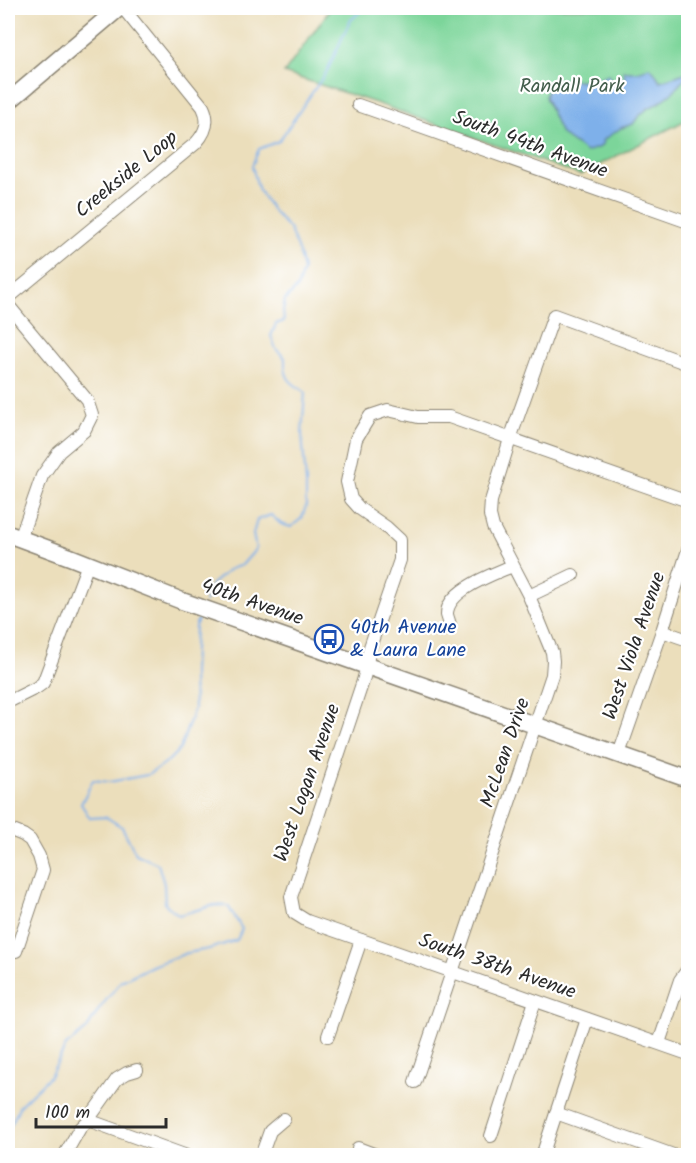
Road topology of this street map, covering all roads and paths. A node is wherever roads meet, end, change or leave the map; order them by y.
1 (121, 8) edge
2 (8, 102) edge
3 (358, 105) dead end
4 (688, 222) edge
5 (8, 298) edge
6 (8, 304) edge
7 (688, 363) edge
8 (510, 439) junction
9 (688, 501) edge
10 (14, 537) edge
11 (688, 550) edge
12 (88, 564) junction
13 (512, 566) junction
14 (573, 575) dead end
15 (529, 596) junction
16 (450, 624) dead end
17 (662, 631) junction
18 (688, 640) edge
19 (367, 666) junction
20 (8, 702) edge
21 (536, 725) junction
22 (619, 754) junction
23 (688, 779) edge
24 (8, 829) edge
25 (294, 914) joint
26 (361, 940) junction
27 (16, 951) dead end
28 (688, 969) edge
29 (452, 971) junction
30 (536, 1001) junction
31 (587, 1019) junction
32 (328, 1036) dead end
33 (659, 1043) junction
34 (688, 1054) edge
35 (137, 1070) dead end
36 (416, 1082) dead end
37 (556, 1113) junction
38 (284, 1119) dead end
39 (88, 1120) junction
40 (491, 1136) dead end
41 (358, 1148) dead end
42 (64, 1155) edge
43 (187, 1155) edge
44 (261, 1155) edge
45 (379, 1155) edge
46 (542, 1155) edge
47 (676, 1155) edge

1 - 2 main road
1 - 5 street, Creekside Loop
3 - 4 street, South 44th Avenue
6 - 10 street
7 - 8 street, McLean Drive
8 - 9 street
8 - 13 street, McLean Drive
8 - 19 street, West Logan Avenue
10 - 12 main road, 40th Avenue
11 - 17 street, West Viola Avenue
12 - 19 main road, 40th Avenue
12 - 20 street
13 - 15 street, McLean Drive
13 - 16 street
14 - 15 street
15 - 21 street, McLean Drive
17 - 18 street
17 - 22 street, West Viola Avenue
19 - 21 main road, 40th Avenue
19 - 25 street, West Logan Avenue
21 - 22 main road, 40th Avenue
21 - 29 street, McLean Drive
22 - 23 main road, 40th Avenue
24 - 27 street
25 - 26 street, South 38th Avenue
26 - 29 street, South 38th Avenue
26 - 32 street
28 - 33 street
29 - 30 street, South 38th Avenue
29 - 36 street, McLean Drive
30 - 31 street, South 38th Avenue
30 - 40 street
31 - 33 street, South 38th Avenue
31 - 37 street
33 - 34 street, South 38th Avenue
35 - 39 street
37 - 46 street
37 - 47 street
38 - 44 street
39 - 42 street
39 - 43 street
41 - 45 street

